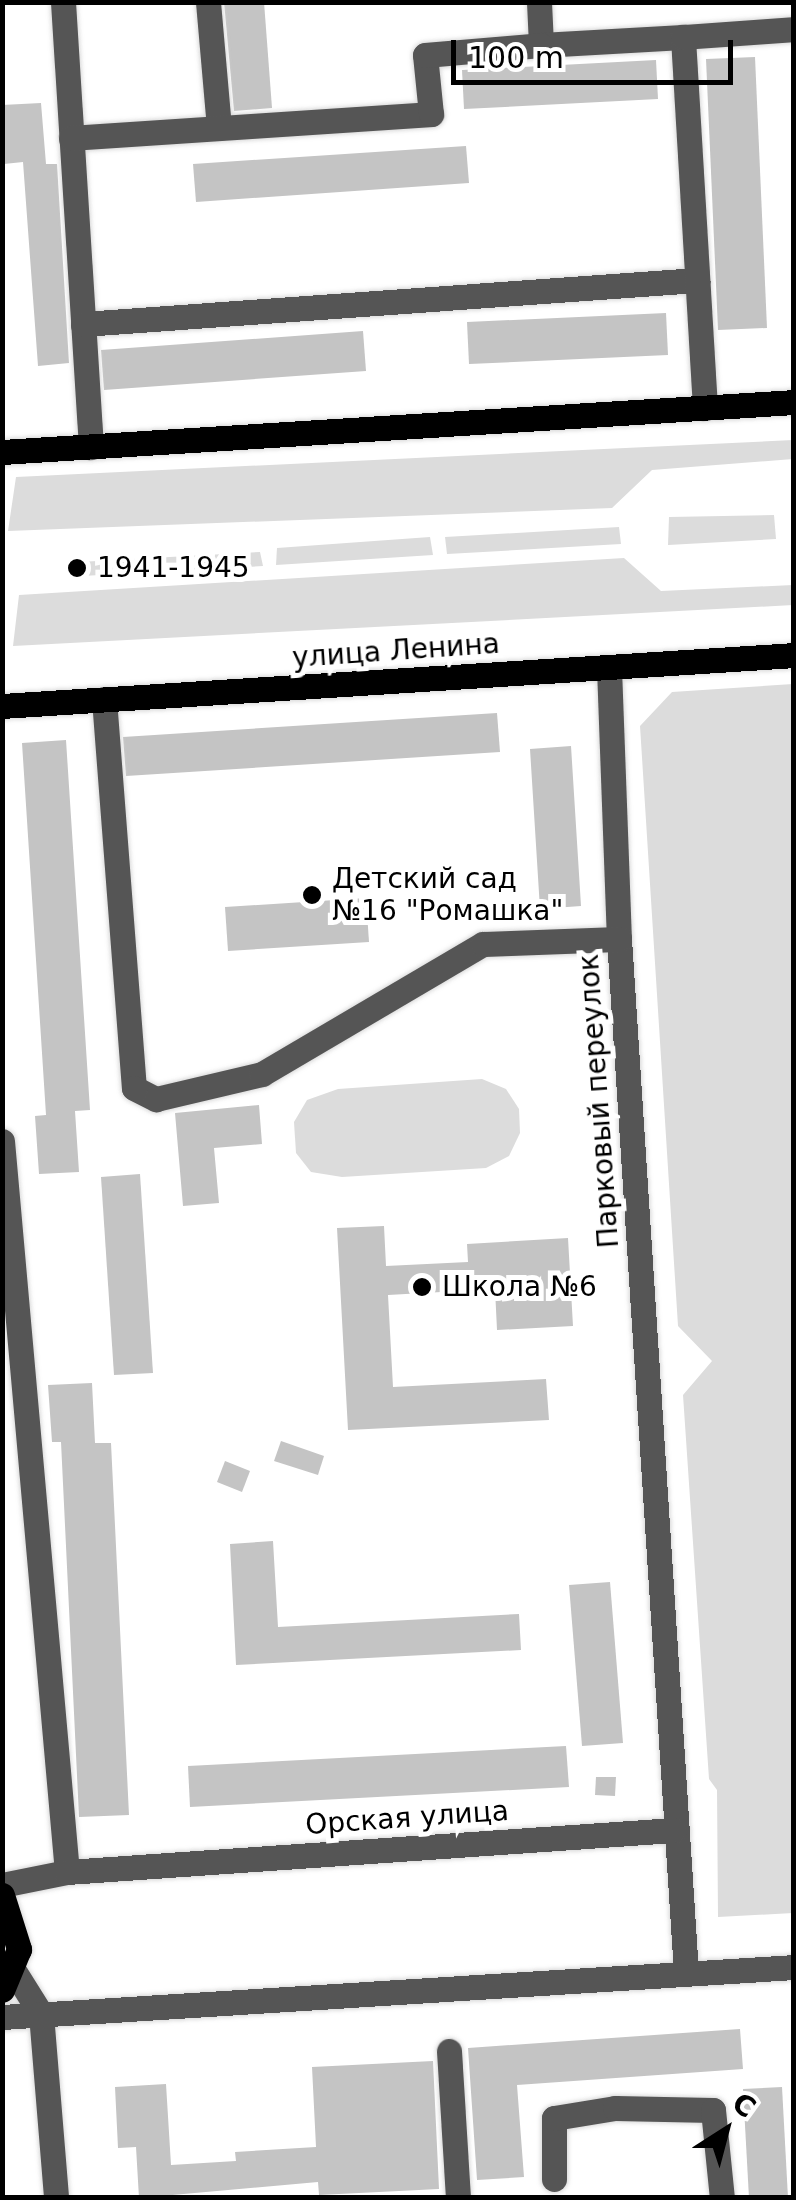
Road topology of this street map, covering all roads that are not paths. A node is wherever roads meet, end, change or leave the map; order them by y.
1 (63, 2) edge
2 (208, 2) edge
3 (539, 2) edge
4 (794, 29) edge
5 (683, 37) junction
6 (541, 45) junction
7 (219, 128) junction
8 (71, 138) junction
9 (698, 280) junction
10 (83, 324) junction
11 (794, 402) edge
12 (705, 408) junction
13 (91, 447) junction
14 (2, 452) edge
15 (794, 655) edge
16 (609, 668) junction
17 (104, 699) junction
18 (2, 706) edge
19 (620, 939) junction
20 (2, 1141) edge
21 (674, 1830) junction
22 (66, 1872) junction
23 (2, 1886) edge
24 (2, 1895) edge
25 (794, 1967) edge
26 (686, 1973) junction
27 (8, 1980) edge
28 (41, 2014) junction
29 (2, 2017) edge
30 (450, 2050) dead end
31 (554, 2179) dead end
32 (56, 2198) edge
33 (458, 2198) edge
34 (722, 2198) edge

1 - 8 street
2 - 7 street
3 - 6 street
4 - 5 street
5 - 6 street
5 - 9 street
6 - 7 street
7 - 8 street
8 - 10 street
9 - 10 street
9 - 12 street
10 - 13 street
11 - 12 main road
12 - 13 main road
13 - 14 main road
15 - 16 main road, улица Ленина
16 - 17 main road, улица Ленина
16 - 19 street, Парковый переулок
17 - 18 main road, улица Ленина
17 - 19 street
19 - 21 street, Парковый переулок
20 - 22 street
21 - 22 street, Орская улица
21 - 26 street
22 - 23 street, Орская улица
24 - 27 main road
25 - 26 street
26 - 28 street
27 - 28 street
28 - 29 street
28 - 32 street
30 - 33 street
31 - 34 street

